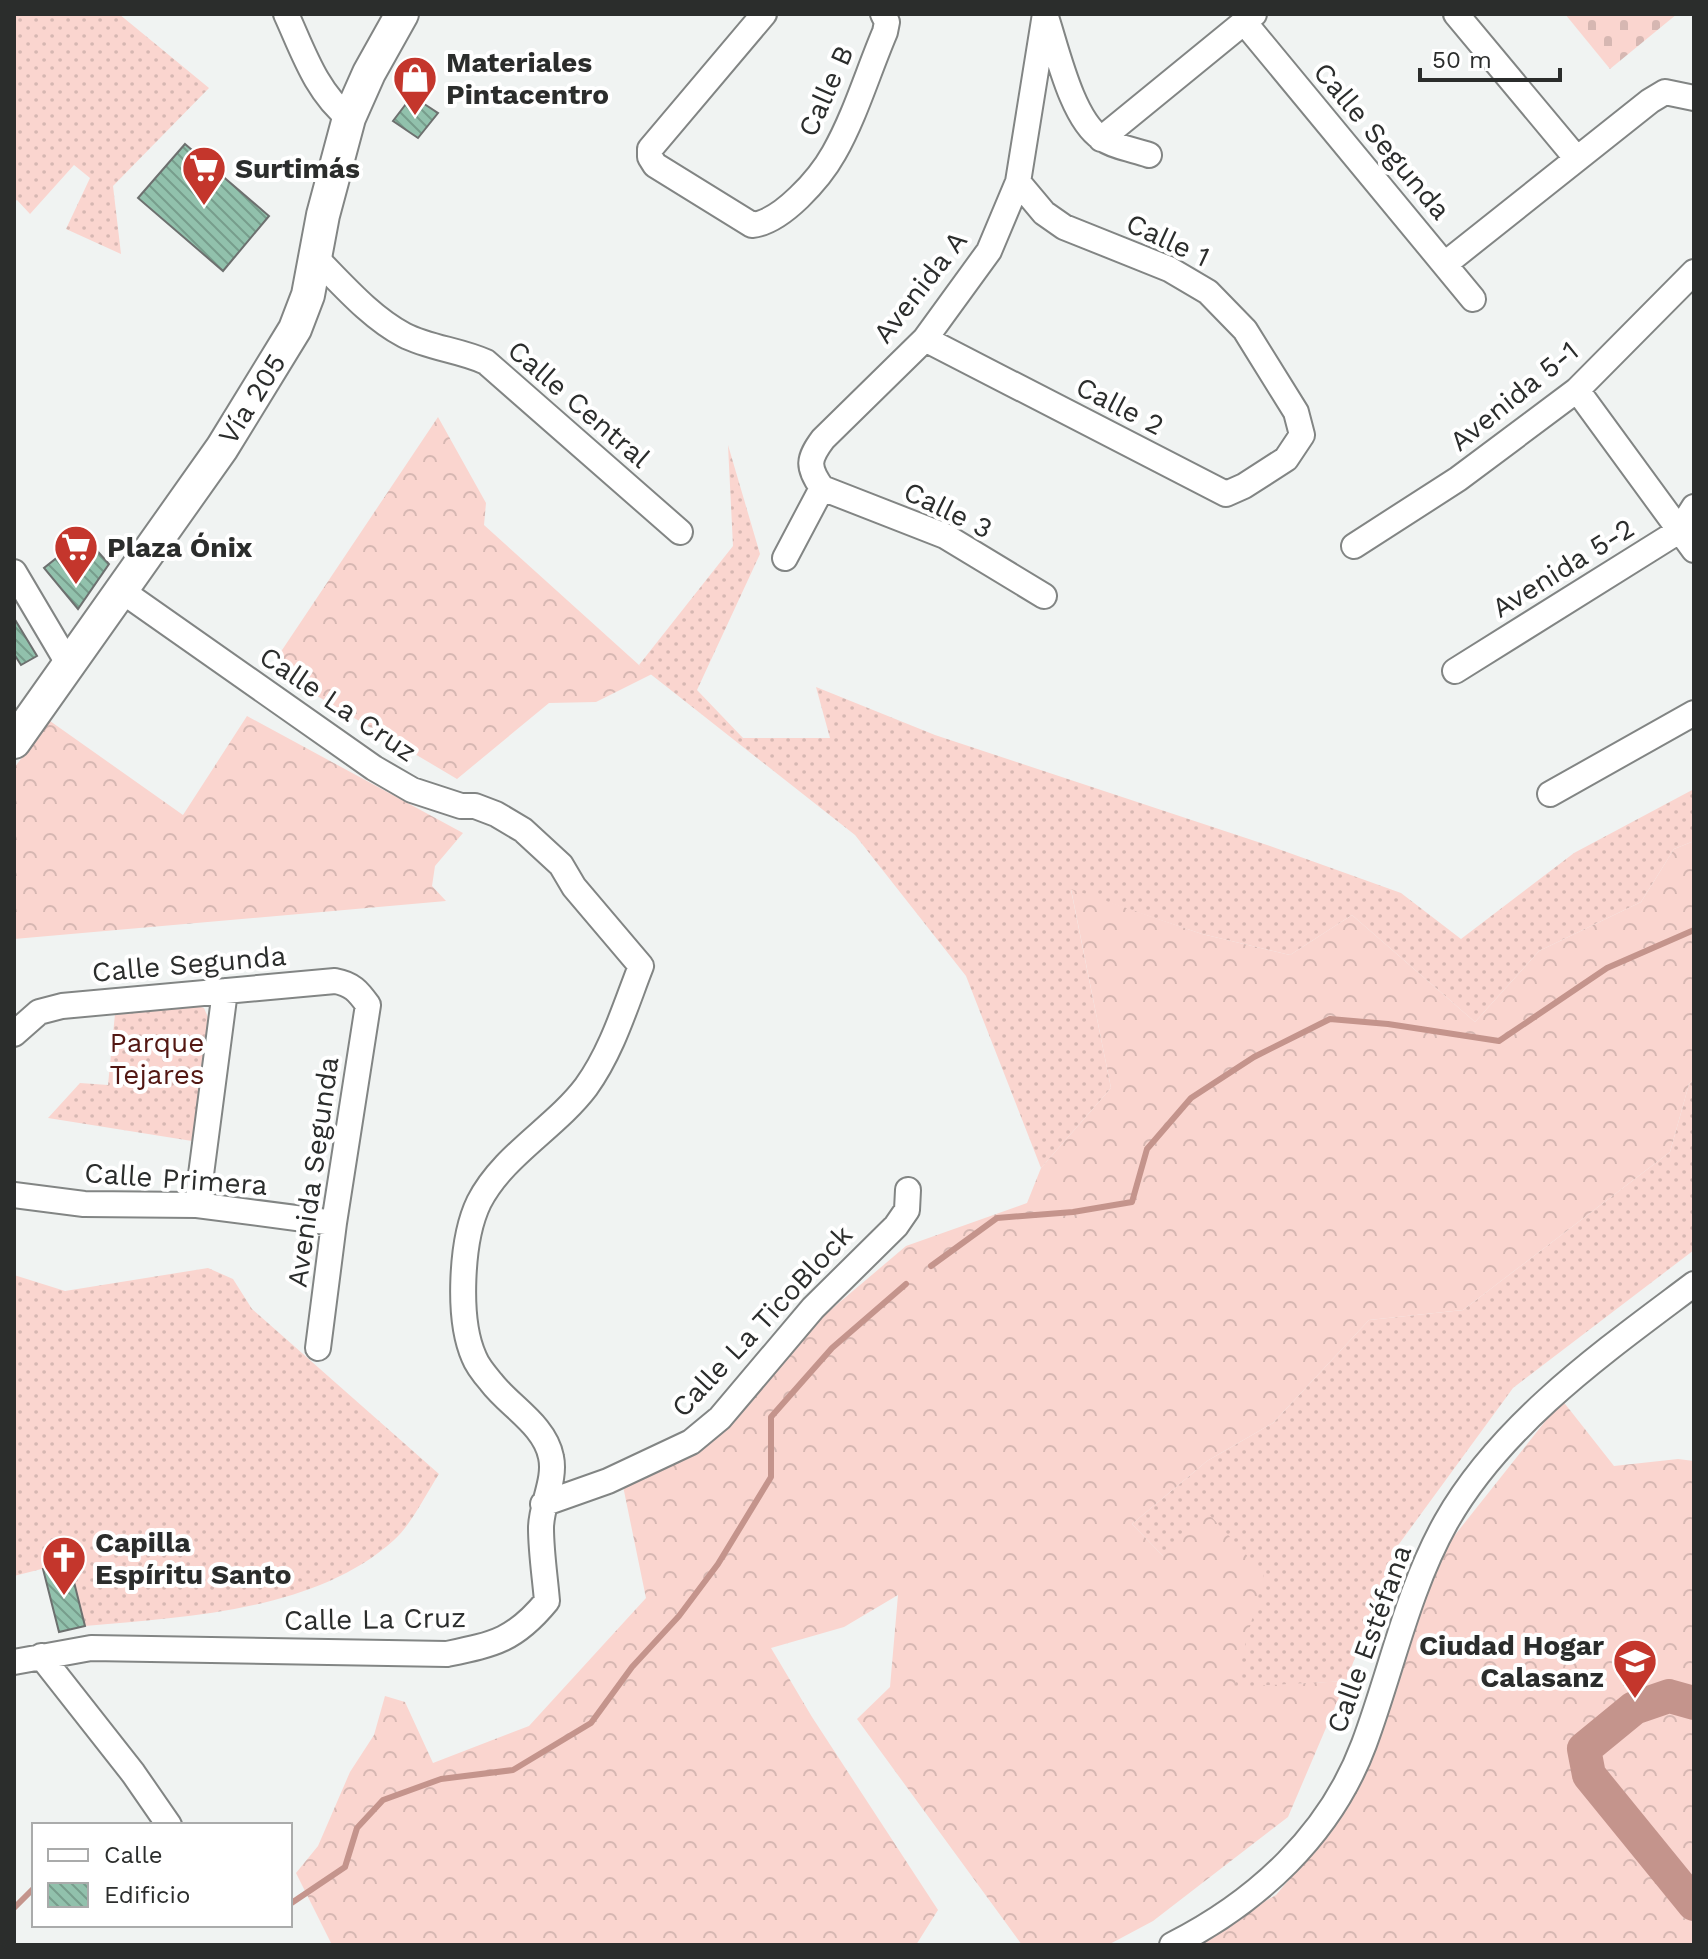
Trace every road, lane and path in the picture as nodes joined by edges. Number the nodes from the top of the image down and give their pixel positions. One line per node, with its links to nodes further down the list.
1 (286, 14): 9 (street)
2 (402, 14): 9 (main road, Vía 205)
3 (764, 14): 4 (street, Calle B)
4 (883, 14)
5 (1045, 14): 10 (street); 13 (street, Avenida A)
6 (1456, 14): 12 (street)
7 (1249, 18): 10 (street); 15 (street, Calle Segunda)
8 (1694, 98): 12 (street)
9 (349, 118): 14 (main road, Vía 205)
10 (1101, 139): 11 (street)
11 (1149, 155)
12 (1577, 159): 15 (street)
13 (1018, 182): 18 (street, Avenida A); 20 (street, Calle 1)
14 (315, 257): 23 (street, Calle Central); 28 (main road, Vía 205)
15 (1445, 264): 17 (street, Calle Segunda)
16 (1694, 272): 19 (street, Avenida 5-1)
17 (1473, 299)
18 (925, 339): 20 (street, Calle 2); 21 (street, Avenida A)
19 (1577, 390): 24 (street); 25 (street, Avenida 5-1)
20 (1286, 459)
21 (822, 488): 26 (street); 29 (street, Calle 3)
22 (1694, 507): 24 (street, Avenida 5-2)
23 (680, 532)
24 (1686, 540): 31 (street, Avenida 5-2)
25 (1354, 546)
26 (785, 558)
27 (14, 572): 30 (street)
28 (122, 591): 30 (main road, Vía 205); 44 (street, Calle La Cruz)
29 (1044, 596)
30 (69, 665): 33 (main road, Vía 205)
31 (1455, 671)
32 (1694, 713): 34 (street)
33 (14, 742)
34 (1550, 794)
35 (225, 991): 36 (street, Calle Segunda); 37 (street, Calle Segunda); 40 (street)
36 (368, 1005): 41 (street, Avenida Segunda)
37 (14, 1034)
38 (908, 1190): 44 (street, Calle La TicoBlock)
39 (14, 1195): 40 (street, Calle Primera)
40 (197, 1205): 41 (street, Calle Primera)
41 (334, 1223): 43 (street, Avenida Segunda)
42 (1694, 1284): 48 (street, Calle Estéfana)
43 (318, 1348)
44 (543, 1504): 45 (street, Calle La Cruz)
45 (41, 1656): 46 (street, Calle La Cruz); 47 (street)
46 (14, 1662)
47 (168, 1823)
48 (1172, 1945)

